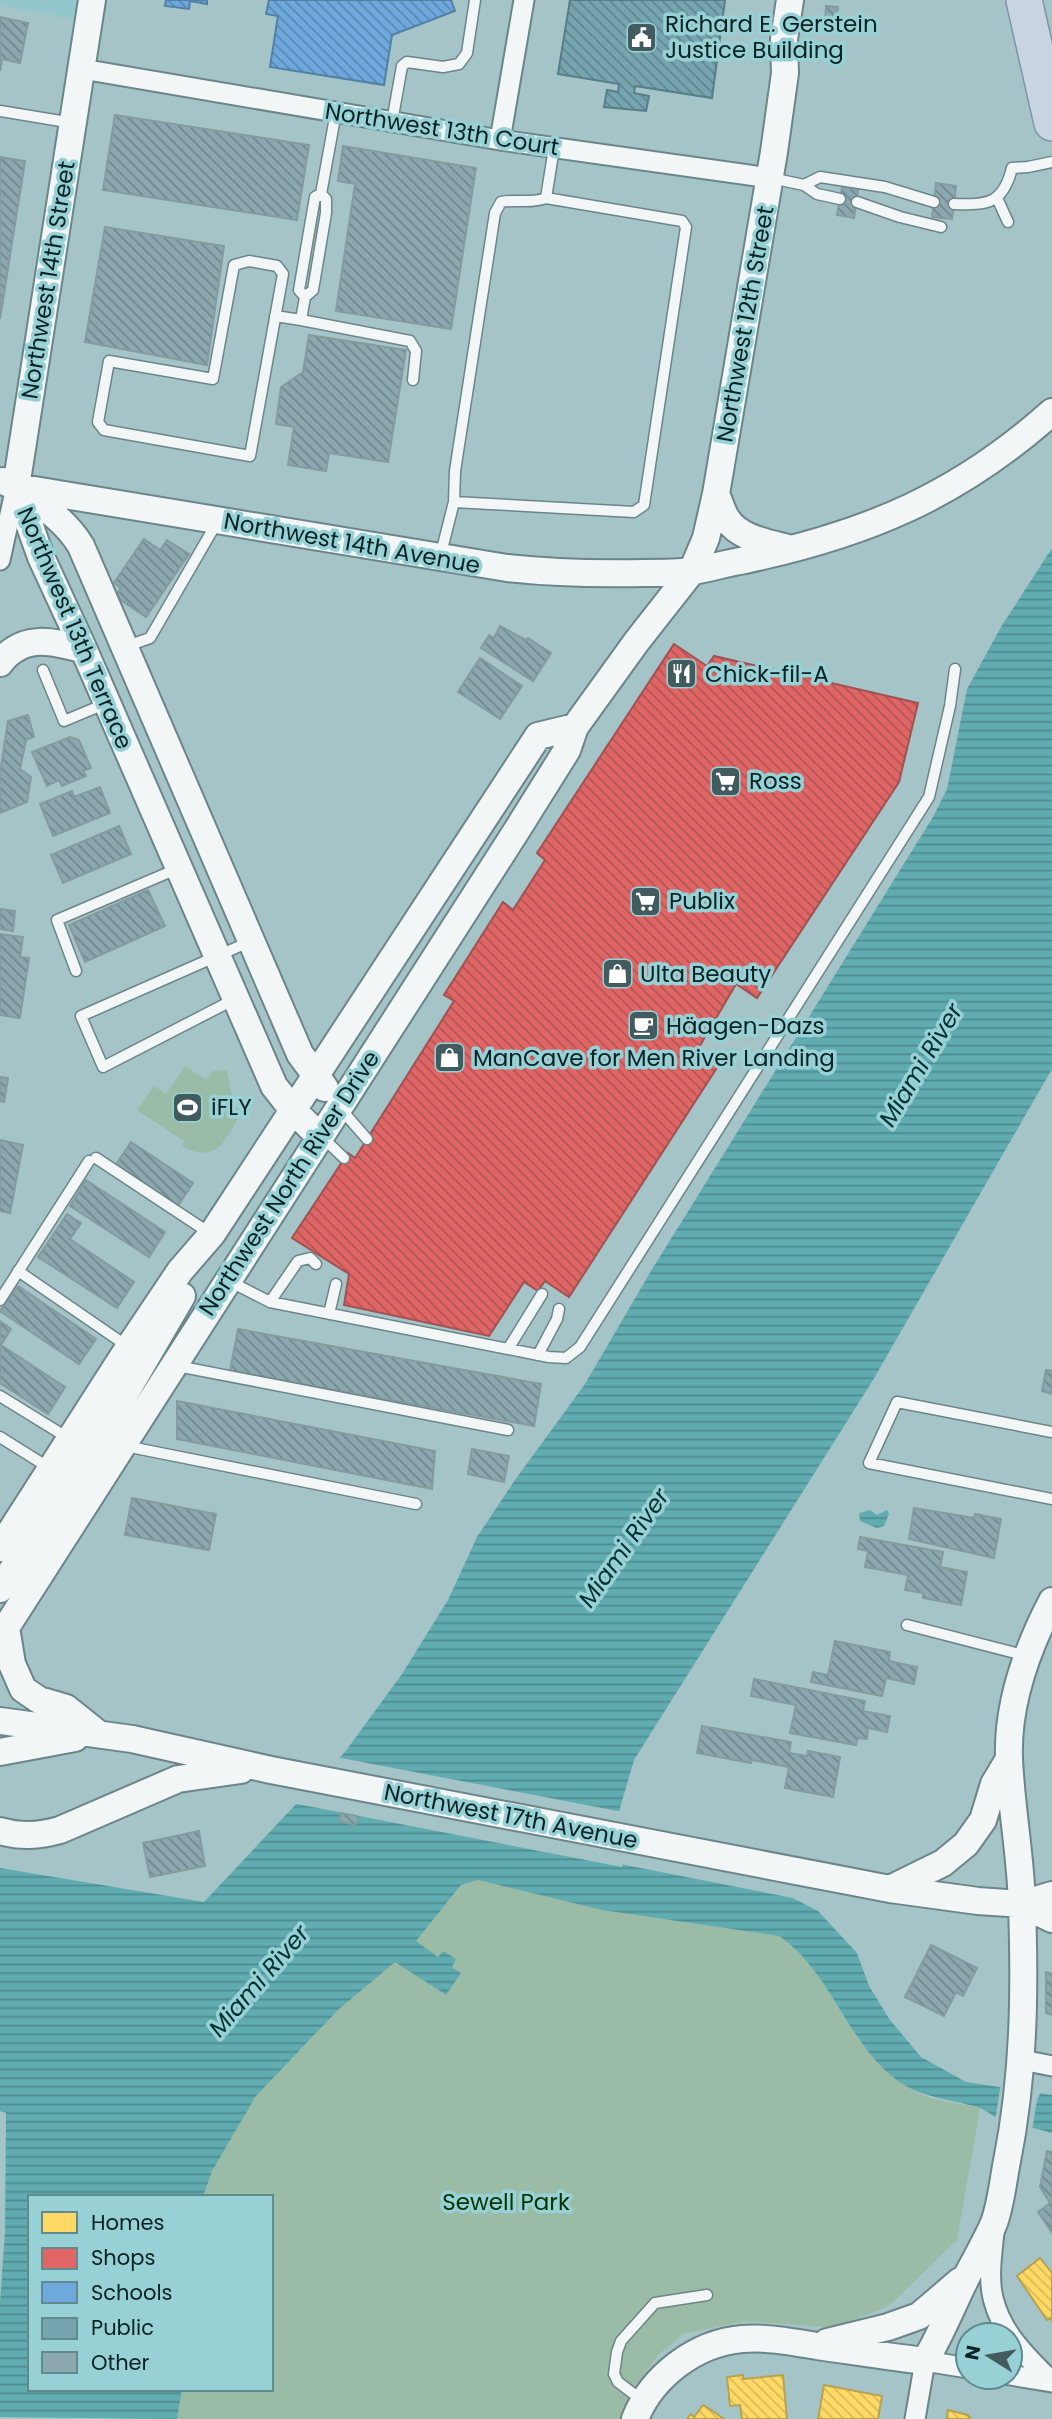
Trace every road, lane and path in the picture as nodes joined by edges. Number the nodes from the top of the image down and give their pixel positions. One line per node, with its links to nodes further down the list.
1 (92, 0): 7 (main road, Northwest 14th Street)
2 (475, 0): 11 (lane)
3 (524, 0): 14 (street)
4 (790, 0): 8 (main road, Northwest 12th Street)
5 (807, 0): 8 (main road, Northwest 12th Street)
6 (1024, 0): 13 (highway)
7 (82, 69): 10 (street, Northwest 13th Court); 12 (main road, Northwest 14th Street)
8 (785, 74): 17 (main road, Northwest 12th Street)
9 (0, 111): 12 (lane)
10 (336, 113): 11 (street, Northwest 13th Court); 28 (lane)
11 (392, 122): 14 (street, Northwest 13th Court)
12 (73, 123): 31 (main road, Northwest 14th Street)
13 (1052, 123)
14 (500, 140): 15 (street, Northwest 13th Court)
15 (554, 148): 17 (street, Northwest 13th Court); 19 (lane)
16 (1052, 162): 20 (lane)
17 (769, 178): 18 (lane, Northwest 13th Court); 32 (main road, Northwest 12th Street)
18 (804, 185): 21 (lane, Northwest 13th Court); 23 (lane, Northwest 13th Court)
19 (546, 198): 33 (lane); 33 (lane)
20 (998, 198): 24 (lane); 25 (lane)
21 (840, 199)
22 (856, 202): 26 (lane)
23 (934, 202)
24 (954, 204)
25 (1008, 222)
26 (941, 227)
27 (275, 316): 27 (lane); 28 (lane)
28 (301, 320): 29 (lane)
29 (413, 380)
30 (1052, 412): 35 (main road)
31 (5, 485): 34 (main road, Northwest 14th Avenue); 37 (street, Northwest 14th Street); 39 (main road, Northwest 13th Terrace); 40 (main road, Northwest 13th Terrace)
32 (716, 494): 35 (main road); 38 (main road, Northwest 12th Street)
33 (454, 502): 36 (lane)
34 (218, 520): 36 (main road, Northwest 14th Avenue); 39 (lane)
35 (793, 550): 38 (main road)
36 (440, 558): 38 (main road, Northwest 14th Avenue)
37 (0, 560)
38 (692, 571): 45 (main road, Northwest North River Drive)
39 (125, 646): 47 (main road, Northwest 13th Terrace)
40 (84, 650): 41 (main road); 44 (main road, Northwest 13th Terrace)
41 (0, 663)
42 (955, 669): 69 (lane)
43 (43, 670): 44 (lane)
44 (107, 703): 46 (main road, Northwest 13th Terrace)
45 (575, 727): 51 (main road, Northwest North River Drive); 52 (main road, Northwest North River Drive)
46 (179, 868): 48 (main road, Northwest 13th Terrace); 49 (lane)
47 (251, 941): 48 (lane); 51 (main road, Northwest 13th Terrace)
48 (218, 957): 50 (main road, Northwest 13th Terrace); 50 (lane)
49 (76, 971)
50 (236, 999): 53 (main road, Northwest 13th Terrace)
51 (317, 1076): 52 (main road, Northwest 13th Terrace); 53 (main road, Northwest North River Drive)
52 (338, 1106): 54 (main road, Northwest North River Drive); 55 (lane)
53 (292, 1109): 54 (main road, Northwest 13th Terrace); 57 (main road, Northwest North River Drive)
54 (320, 1136): 56 (lane); 60 (main road, Northwest North River Drive)
55 (367, 1139)
56 (344, 1158)
57 (212, 1234): 59 (lane); 67 (main road, Northwest North River Drive); 80 (main road)
58 (316, 1264): 64 (lane)
59 (18, 1271): 63 (lane); 67 (lane)
60 (227, 1280): 64 (lane); 70 (main road, Northwest North River Drive)
61 (336, 1284): 66 (lane)
62 (542, 1294): 68 (lane)
63 (0, 1300)
64 (270, 1302): 66 (lane)
65 (559, 1309): 69 (lane)
66 (329, 1314): 68 (lane)
67 (129, 1347): 75 (main road, Northwest North River Drive)
68 (508, 1349): 69 (lane)
69 (538, 1355)
70 (173, 1366): 72 (lane); 76 (main road, Northwest North River Drive)
71 (0, 1395): 75 (lane)
72 (508, 1430)
73 (1052, 1432): 78 (lane)
74 (0, 1437): 77 (lane)
75 (71, 1439): 77 (main road, Northwest North River Drive)
76 (122, 1445): 79 (lane); 83 (main road, Northwest North River Drive)
77 (51, 1469): 80 (main road, Northwest North River Drive)
78 (1052, 1499)
79 (416, 1504)
80 (4, 1569)
81 (1052, 1601): 84 (main road)
82 (908, 1625): 84 (lane)
83 (3, 1632): 86 (main road)
84 (1027, 1656): 88 (main road)
85 (0, 1721): 86 (main road, Northwest 17th Avenue)
86 (97, 1733): 87 (main road); 89 (main road, Northwest 17th Avenue)
87 (0, 1752)
88 (1009, 1759): 91 (main road); 93 (main road)
89 (271, 1770): 90 (main road); 91 (main road, Northwest 17th Avenue)
90 (0, 1831)
91 (890, 1889): 93 (main road, Northwest 17th Avenue)
92 (1052, 1895): 93 (main road, Northwest 17th Avenue)
93 (1022, 1904): 94 (main road, Northwest 17th Avenue); 96 (main road)
94 (1052, 1919)
95 (1052, 2066): 96 (street)
96 (1021, 2073): 97 (main road)
97 (994, 2221): 98 (main road); 105 (street)
98 (969, 2272): 100 (main road); 102 (main road)
99 (707, 2295): 106 (lane)
100 (909, 2320): 101 (main road); 102 (main road)
101 (812, 2345): 102 (main road); 106 (main road)
102 (925, 2361): 103 (street); 107 (street)
103 (954, 2366)
104 (1024, 2377): 105 (street)
105 (1052, 2382)
106 (639, 2410)
107 (915, 2419)

